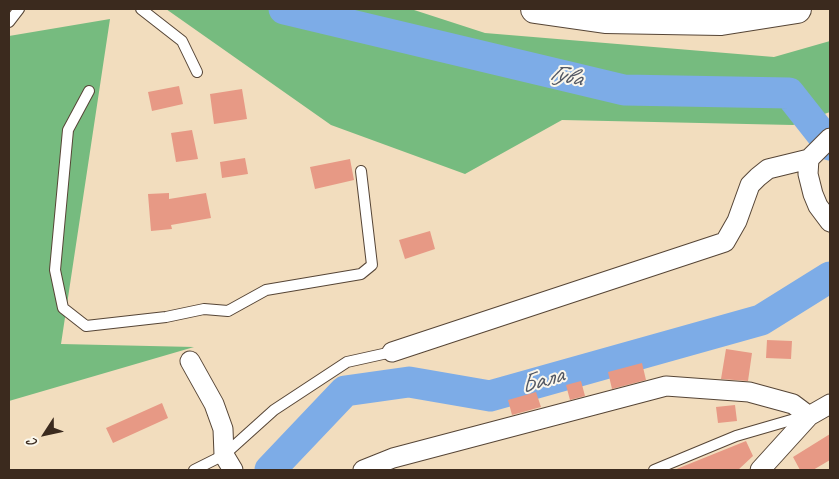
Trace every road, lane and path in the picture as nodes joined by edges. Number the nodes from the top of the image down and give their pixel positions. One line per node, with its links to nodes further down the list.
1 (18, 9): 5 (lane)
2 (141, 9): 6 (lane)
3 (535, 9): 4 (highway)
4 (797, 9)
5 (9, 22)
6 (196, 72)
7 (89, 91): 10 (lane)
8 (830, 138): 9 (street)
9 (812, 156): 11 (street); 12 (street)
10 (361, 171)
11 (830, 222)
12 (392, 352): 16 (lane)
13 (190, 361): 16 (street)
14 (830, 404): 15 (street)
15 (809, 416): 18 (street); 19 (lane); 20 (street)
16 (229, 463): 17 (lane)
17 (194, 470)
18 (363, 470)
19 (654, 470)
20 (760, 470)

